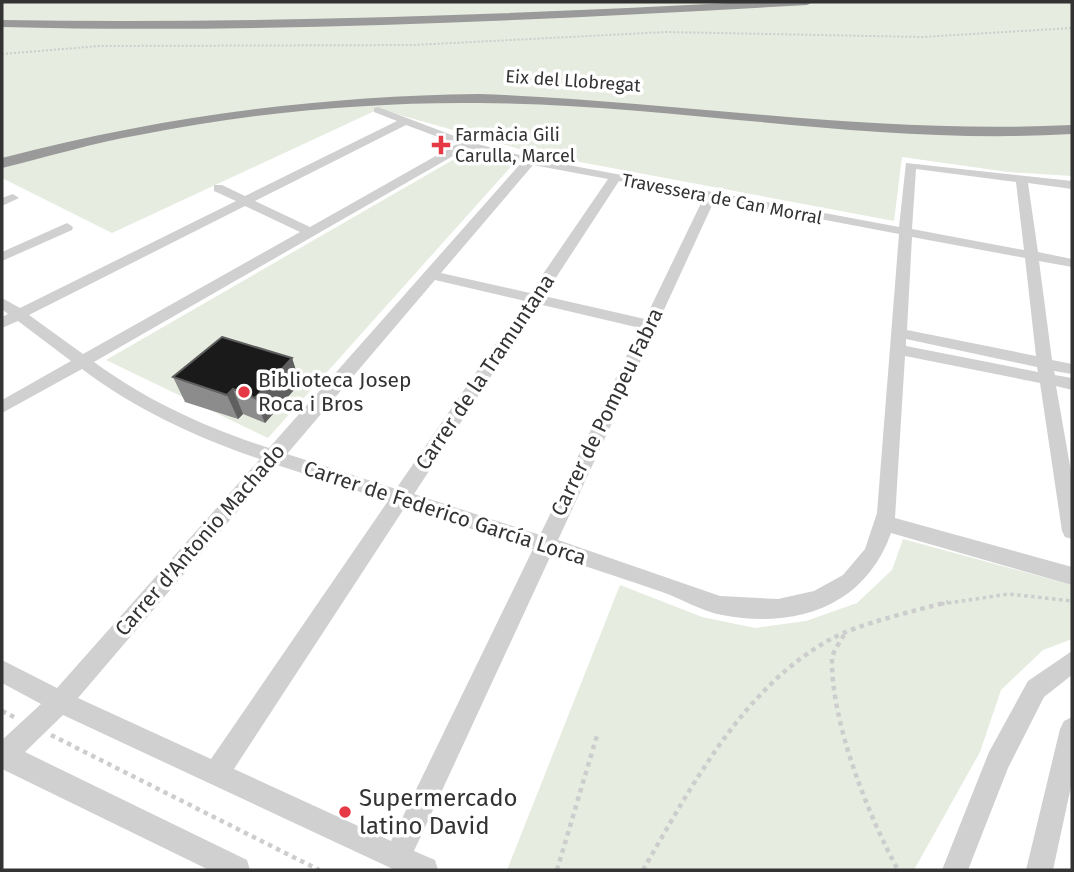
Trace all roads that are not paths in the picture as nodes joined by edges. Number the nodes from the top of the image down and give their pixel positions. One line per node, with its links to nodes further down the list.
1 (697, 2): 3 (highway)
2 (807, 2): 4 (highway)
3 (2, 12)
4 (2, 24)
5 (378, 110): 6 (street, Travessera de Can Morral)
6 (405, 121): 8 (street, Travessera de Can Morral); 16 (street)
7 (1072, 127): 10 (highway, Eix del Llobregat)
8 (466, 144): 9 (street, Travessera de Can Morral); 18 (street)
9 (530, 161): 11 (street, Travessera de Can Morral); 23 (street, Carrer d'Antonio Machado)
10 (2, 163)
11 (615, 178): 15 (street, Travessera de Can Morral); 24 (street, Carrer de la Tramuntana)
12 (1022, 181): 13 (street); 19 (street, Carrer de Federico García Lorca); 20 (street)
13 (1072, 185)
14 (218, 188): 16 (street)
15 (710, 197): 19 (street, Travessera de Can Morral); 27 (street, Carrer de Pompeu Fabra)
16 (245, 200): 18 (street); 26 (street)
17 (68, 227): 21 (street)
18 (310, 232): 30 (street)
19 (906, 233): 20 (street, Travessera de Can Morral); 28 (street, Carrer de Federico García Lorca)
20 (1031, 256): 22 (street, Travessera de Can Morral); 32 (street)
21 (2, 257)
22 (1072, 263)
23 (429, 274): 24 (street); 35 (street, Carrer d'Antonio Machado)
24 (534, 299): 27 (street); 36 (street, Carrer de la Tramuntana)
25 (2, 302): 26 (street, Carrer de Federico García Lorca)
26 (10, 319): 30 (street, Carrer de Federico García Lorca)
27 (649, 325): 39 (street, Carrer de Pompeu Fabra)
28 (900, 333): 29 (street, Carrer de Federico García Lorca); 32 (street)
29 (899, 350): 32 (street); 37 (street, Carrer de Federico García Lorca)
30 (83, 362): 34 (street); 35 (street, Carrer de Federico García Lorca)
31 (1072, 369): 32 (street)
32 (1047, 371): 33 (street); 38 (street)
33 (1072, 384)
34 (2, 407)
35 (272, 456): 36 (street, Carrer de Federico García Lorca); 43 (street, Carrer d'Antonio Machado)
36 (401, 498): 39 (street, Carrer de Federico García Lorca); 46 (street, Carrer de la Tramuntana)
37 (884, 523): 39 (street, Carrer de Federico García Lorca); 40 (street)
38 (1072, 531)
39 (544, 544): 47 (street, Carrer de Pompeu Fabra)
40 (1072, 576)
41 (1072, 661): 50 (street)
42 (2, 671): 43 (street)
43 (60, 702): 45 (street, Carrer d'Antonio Machado); 46 (street)
44 (1072, 729): 51 (street)
45 (2, 755): 48 (street)
46 (215, 775): 47 (street)
47 (398, 856): 49 (street)
48 (237, 870)
49 (425, 870)
50 (955, 870)
51 (1040, 870)

